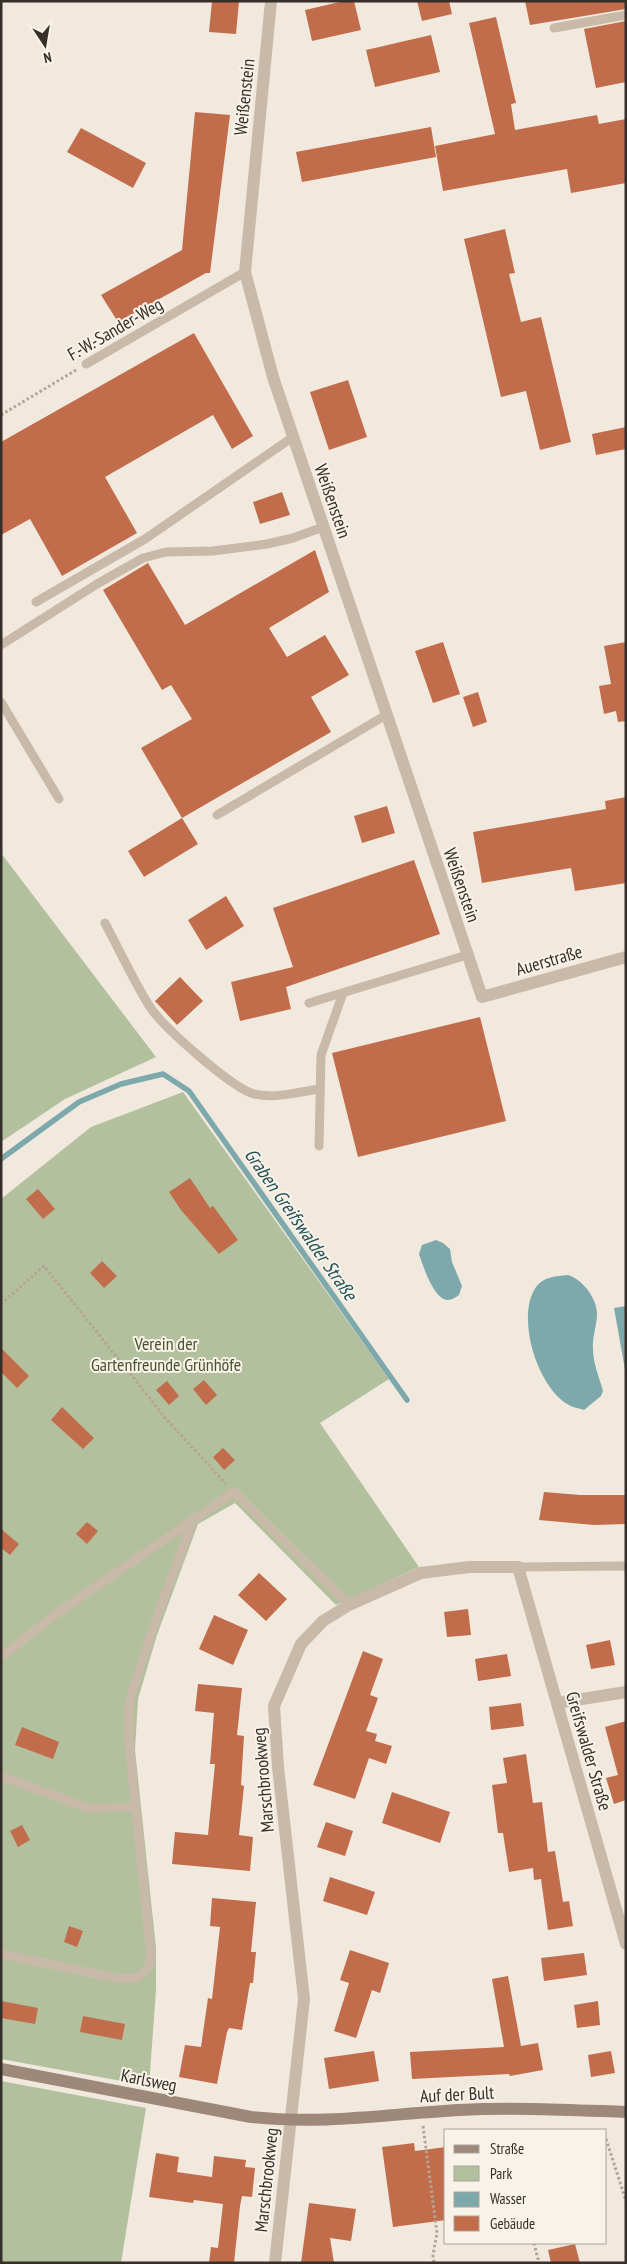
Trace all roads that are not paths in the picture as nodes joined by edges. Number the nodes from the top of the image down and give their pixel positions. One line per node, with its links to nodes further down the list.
1 (271, 1): 4 (street, Weißenstein)
2 (626, 15): 3 (lane)
3 (554, 28)
4 (245, 272): 5 (lane, F.-W.-Sander-Weg); 6 (street, Weißenstein)
5 (86, 364)
6 (293, 437): 7 (street, Weißenstein); 8 (lane)
7 (323, 527): 9 (lane); 11 (street, Weißenstein)
8 (36, 602)
9 (1, 645)
10 (1, 702): 12 (lane)
11 (386, 715): 13 (lane); 15 (street, Weißenstein)
12 (59, 799)
13 (217, 815)
14 (105, 923): 20 (lane)
15 (467, 955): 17 (lane); 18 (street, Weißenstein)
16 (626, 957): 18 (street, Auerstraße)
17 (343, 993): 19 (lane); 20 (lane)
18 (482, 998)
19 (309, 1003)
20 (319, 1089): 21 (lane)
21 (319, 1146)
22 (194, 1518): 25 (lane); 26 (lane); 30 (lane)
23 (626, 1566): 24 (lane, Marschbrookweg)
24 (518, 1567): 25 (street, Marschbrookweg); 28 (street, Greifswalder Straße)
25 (348, 1604): 35 (street, Marschbrookweg)
26 (1, 1657)
27 (626, 1692): 28 (street)
28 (557, 1703): 31 (street, Greifswalder Straße)
29 (1, 1776): 30 (lane)
30 (135, 1807): 32 (lane)
31 (626, 1944)
32 (1, 1954)
33 (1, 2069): 35 (street, Karlsweg)
34 (626, 2112): 35 (street, Auf der Bult)
35 (290, 2122): 36 (street, Marschbrookweg)
36 (275, 2263)

